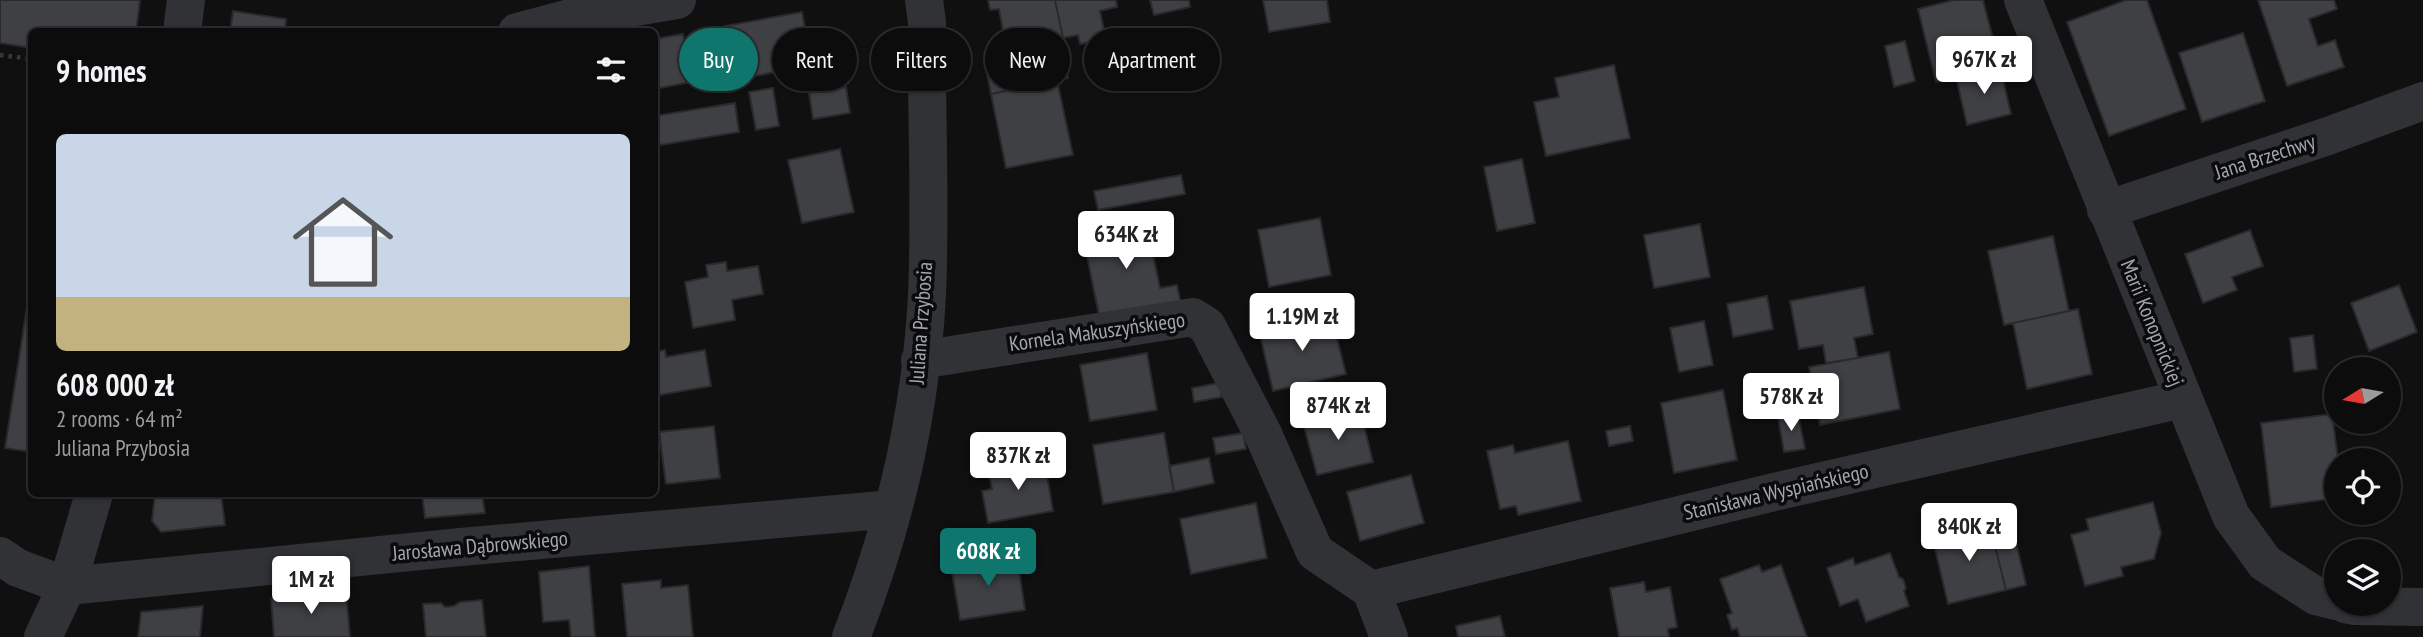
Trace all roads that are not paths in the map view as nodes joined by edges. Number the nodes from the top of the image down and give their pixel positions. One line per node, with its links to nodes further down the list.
1 (187, 0): 6 (street)
2 (677, 0): 5 (street)
3 (924, 0): 10 (street, Juliana Przybosia)
4 (2023, 0): 9 (street, Marii Konopnickiej)
5 (555, 9): 7 (street)
6 (183, 28)
7 (524, 28)
8 (2423, 101): 9 (street, Jana Brzechwy)
9 (2106, 209): 11 (street, Marii Konopnickiej)
10 (920, 360): 13 (street, Juliana Przybosia); 16 (street, Kornela Makuszyńskiego)
11 (2183, 399): 16 (street, Stanisława Wyspiańskiego); 17 (street, Marii Konopnickiej)
12 (93, 497): 15 (street)
13 (892, 509): 15 (street, Jarosława Dąbrowskiego); 21 (street, Juliana Przybosia)
14 (0, 556): 15 (street)
15 (67, 586): 20 (street)
16 (1371, 590): 22 (street)
17 (2324, 598)
18 (2401, 607): 19 (street)
19 (2423, 607)
20 (43, 637)
21 (850, 637)
22 (1389, 637)

